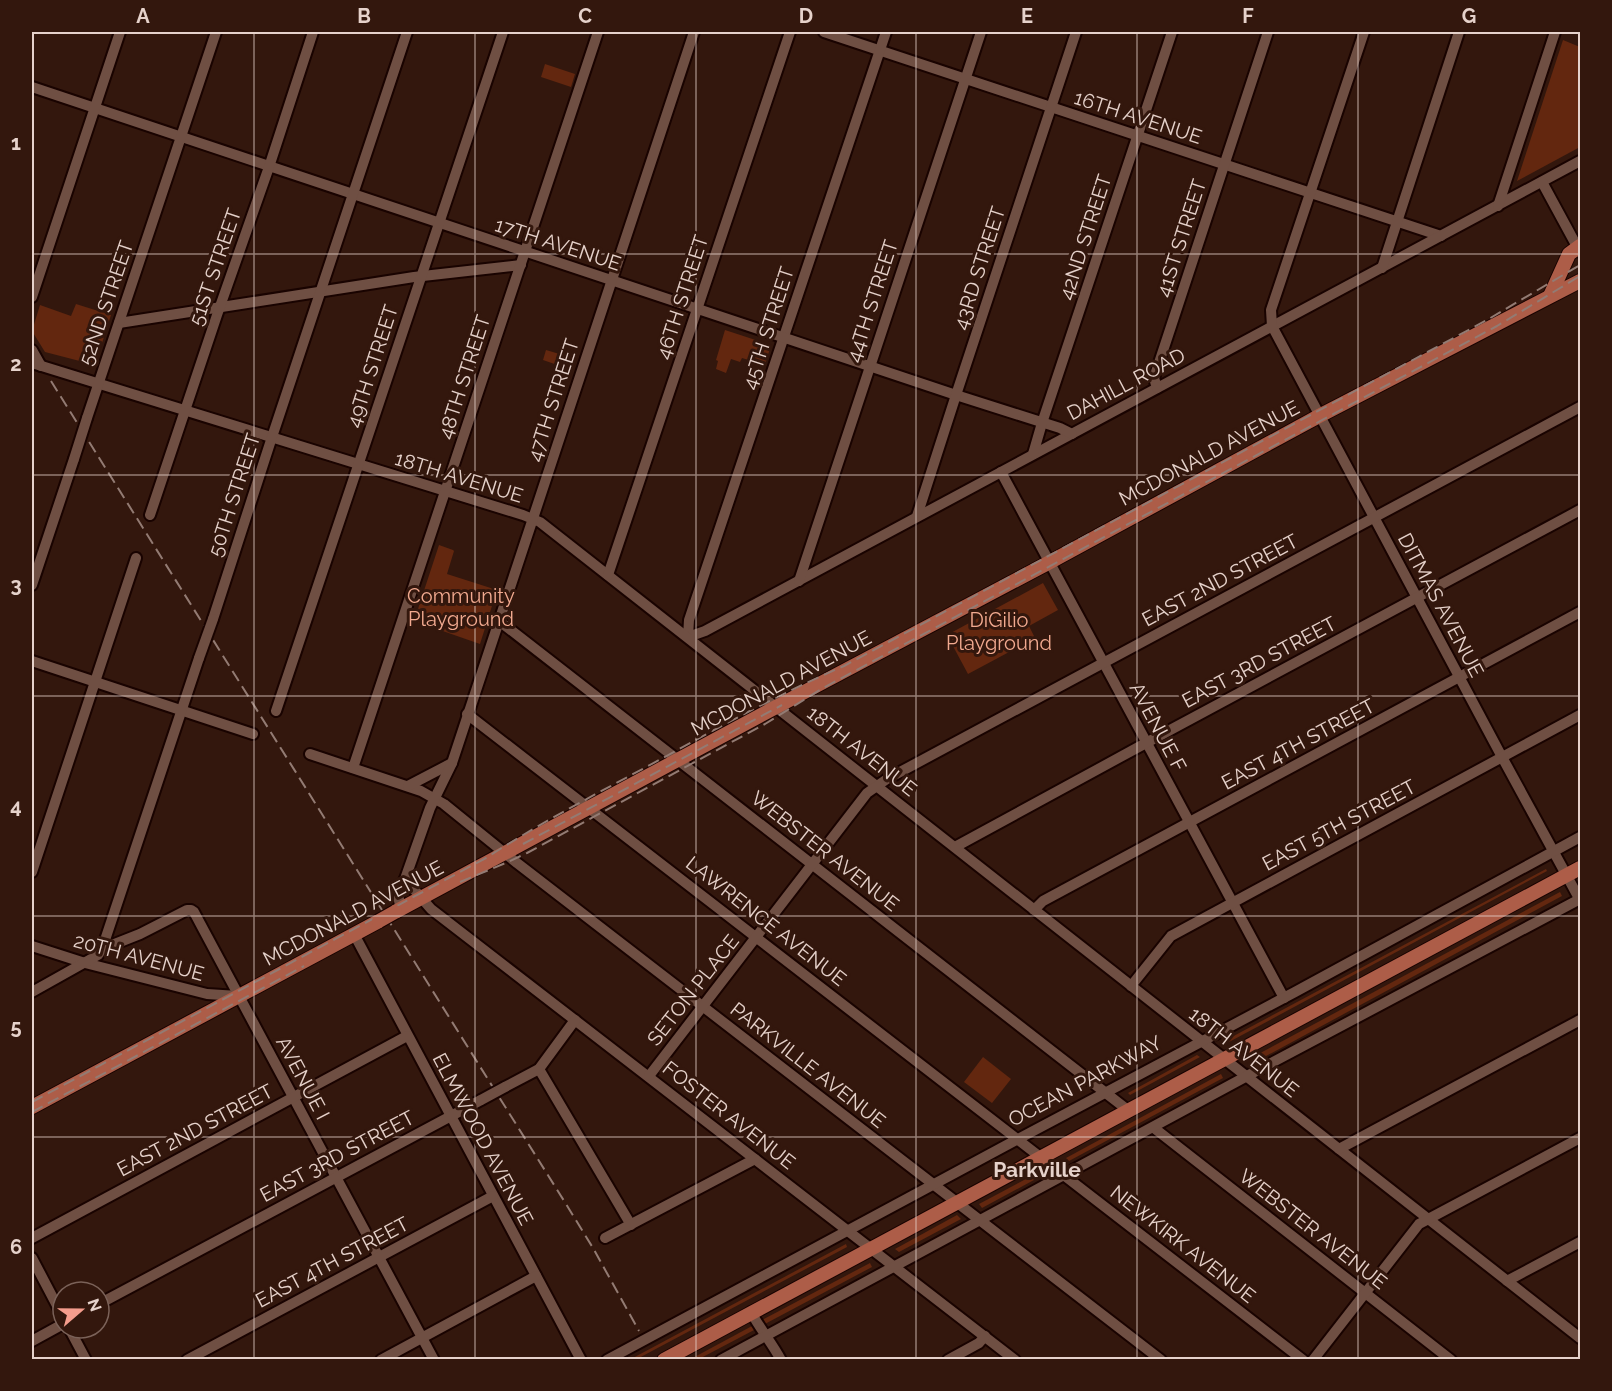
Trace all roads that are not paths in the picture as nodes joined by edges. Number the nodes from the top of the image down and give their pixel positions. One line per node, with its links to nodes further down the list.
1 (120, 32): 22 (street)
2 (216, 32): 24 (street, 52ND STREET)
3 (313, 32): 27 (street, 51ST STREET)
4 (407, 32): 30 (street, 50TH STREET)
5 (503, 32): 33 (street, 49TH STREET)
6 (598, 32): 36 (street, 48TH STREET)
7 (694, 32): 40 (street, 47TH STREET)
8 (790, 32): 46 (street, 46TH STREET)
9 (824, 32): 18 (street, 16TH AVENUE)
10 (886, 32): 18 (street, 45TH STREET)
11 (981, 32): 19 (street, 44TH STREET)
12 (1076, 32): 21 (street, 43RD STREET)
13 (1172, 32): 23 (street, 42ND STREET)
14 (1268, 32): 26 (street, 41ST STREET)
15 (1364, 32): 29 (street)
16 (1459, 32): 32 (street)
17 (1555, 32): 31 (street)
18 (879, 50): 19 (street, 16TH AVENUE); 49 (street, 45TH STREET)
19 (965, 78): 21 (street, 16TH AVENUE); 52 (street, 44TH STREET)
20 (32, 87): 22 (street, 17TH AVENUE)
21 (1051, 107): 23 (street, 16TH AVENUE); 55 (street, 43RD STREET)
22 (94, 109): 24 (street, 17TH AVENUE); 44 (street)
23 (1137, 136): 26 (street, 16TH AVENUE); 59 (street, 42ND STREET)
24 (180, 137): 27 (street, 17TH AVENUE); 47 (street, 52ND STREET)
25 (1581, 161): 28 (street, DAHILL ROAD)
26 (1224, 164): 29 (street, 16TH AVENUE); 54 (street, 41ST STREET)
27 (269, 166): 30 (street, 17TH AVENUE); 45 (street, 51ST STREET)
28 (1542, 182): 31 (street, DAHILL ROAD); 35 (street)
29 (1310, 193): 32 (street, 16TH AVENUE); 48 (street)
30 (353, 194): 33 (street, 17TH AVENUE); 42 (street, 50TH STREET)
31 (1498, 206): 34 (street, DAHILL ROAD)
32 (1396, 222): 34 (street, 16TH AVENUE); 38 (street)
33 (439, 223): 36 (street, 17TH AVENUE); 39 (street, 49TH STREET)
34 (1441, 236): 38 (street, DAHILL ROAD)
35 (1580, 249): 43 (main road)
36 (525, 252): 37 (street, 48TH STREET); 40 (street, 17TH AVENUE)
37 (521, 266): 39 (street); 65 (street, 48TH STREET)
38 (1382, 268): 48 (street, DAHILL ROAD)
39 (421, 276): 42 (street); 63 (street, 49TH STREET)
40 (611, 280): 46 (street, 17TH AVENUE); 70 (street, 47TH STREET)
41 (1581, 281): 43 (main road, MCDONALD AVENUE)
42 (321, 291): 45 (street); 61 (street, 50TH STREET)
43 (1550, 296): 58 (main road, MCDONALD AVENUE)
44 (32, 297)
45 (220, 307): 47 (street); 57 (street, 51ST STREET)
46 (697, 309): 49 (street, 17TH AVENUE); 73 (street, 46TH STREET)
47 (119, 323): 53 (street, 52ND STREET)
48 (1272, 326): 54 (street, DAHILL ROAD); 58 (street, DITMAS AVENUE)
49 (783, 338): 52 (street, 17TH AVENUE); 79 (street, 45TH STREET)
50 (32, 350): 51 (street)
51 (36, 364): 53 (street, 18TH AVENUE)
52 (870, 366): 55 (street, 17TH AVENUE); 74 (street, 44TH STREET)
53 (98, 384): 57 (street, 18TH AVENUE); 75 (street, 52ND STREET, bridge)
54 (1157, 388): 60 (street, DAHILL ROAD)
55 (956, 395): 59 (street, 17TH AVENUE); 68 (street, 43RD STREET)
56 (1581, 407): 69 (street, EAST 2ND STREET)
57 (185, 410): 61 (street, 18TH AVENUE); 67 (street, 51ST STREET)
58 (1319, 416): 69 (street, DITMAS AVENUE); 72 (main road, MCDONALD AVENUE)
59 (1042, 423): 60 (street, 17TH AVENUE); 62 (street, 42ND STREET)
60 (1072, 434): 62 (street, DAHILL ROAD)
61 (272, 437): 63 (street, 18TH AVENUE); 85 (street, 50TH STREET, bridge)
62 (1033, 454): 64 (street, DAHILL ROAD)
63 (359, 464): 65 (street, 18TH AVENUE); 86 (street, 49TH STREET)
64 (1001, 472): 68 (street, DAHILL ROAD); 72 (street, AVENUE F)
65 (445, 491): 70 (street, 18TH AVENUE); 95 (street, 48TH STREET)
66 (1581, 510): 76 (street, EAST 3RD STREET)
67 (150, 515)
68 (917, 516): 74 (street, DAHILL ROAD)
69 (1374, 518): 76 (street, DITMAS AVENUE); 81 (street, EAST 2ND STREET)
70 (532, 519): 73 (street, 18TH AVENUE); 78 (street, 47TH STREET)
71 (136, 558): 83 (street)
72 (1050, 562): 81 (street, AVENUE F); 84 (main road, MCDONALD AVENUE)
73 (608, 574): 79 (street, 18TH AVENUE)
74 (799, 581): 79 (street, DAHILL ROAD)
75 (32, 585)
76 (1417, 597): 82 (street, DITMAS AVENUE); 90 (street, EAST 3RD STREET)
77 (1581, 612): 82 (street, EAST 4TH STREET)
78 (498, 620): 87 (street, 47TH STREET); 93 (street, WEBSTER AVENUE)
79 (688, 637): 84 (street, 18TH AVENUE)
80 (32, 661): 83 (street)
81 (1104, 663): 90 (street, AVENUE F); 97 (street, EAST 2ND STREET)
82 (1459, 678): 92 (street, DITMAS AVENUE); 100 (street, EAST 4TH STREET)
83 (95, 681): 85 (street); 107 (street)
84 (776, 707): 93 (main road, MCDONALD AVENUE); 97 (street, 18TH AVENUE)
85 (181, 710): 89 (street); 118 (street, 50TH STREET)
86 (276, 711)
87 (467, 714): 94 (street, 47TH STREET); 99 (street, LAWRENCE AVENUE)
88 (1581, 715): 92 (street, EAST 5TH STREET)
89 (253, 734)
90 (1146, 742): 100 (street, AVENUE F); 102 (street, EAST 3RD STREET)
91 (310, 754): 95 (street, PARKVILLE AVENUE)
92 (1502, 758): 103 (street, DITMAS AVENUE); 112 (street, EAST 5TH STREET)
93 (678, 759): 99 (main road, MCDONALD AVENUE); 105 (street, WEBSTER AVENUE)
94 (452, 763): 96 (street); 98 (street, 47TH STREET)
95 (353, 768): 96 (street, PARKVILLE AVENUE)
96 (408, 786): 98 (street, PARKVILLE AVENUE)
97 (877, 786): 102 (street, 18TH AVENUE); 105 (street, SETON PLACE)
98 (435, 799): 104 (street, PARKVILLE AVENUE); 109 (street, 47TH STREET)
99 (589, 807): 104 (main road, MCDONALD AVENUE); 116 (street, LAWRENCE AVENUE)
100 (1189, 822): 112 (street, AVENUE F); 114 (street, EAST 4TH STREET)
101 (1581, 837): 103 (street, OCEAN PARKWAY)
102 (955, 847): 114 (street, 18TH AVENUE)
103 (1553, 852): 108 (street, DITMAS AVENUE); 123 (street, OCEAN PARKWAY)
104 (506, 853): 110 (main road, MCDONALD AVENUE); 124 (street, PARKVILLE AVENUE)
105 (813, 864): 116 (street, SETON PLACE); 133 (street, WEBSTER AVENUE)
106 (1581, 868): 108 (main road)
107 (32, 872)
108 (1566, 876): 111 (street, DITMAS AVENUE); 129 (main road)
109 (405, 879): 110 (street); 113 (street, 47TH STREET)
110 (421, 898): 113 (main road, MCDONALD AVENUE); 125 (street, FOSTER AVENUE)
111 (1580, 900): 132 (street)
112 (1232, 902): 120 (street, EAST 5TH STREET); 123 (street, AVENUE F)
113 (399, 910): 115 (main road, MCDONALD AVENUE, bridge)
114 (1034, 910): 120 (street, 18TH AVENUE)
115 (354, 934): 122 (main road, MCDONALD AVENUE); 127 (street, ELMWOOD AVENUE)
116 (756, 937): 124 (street, SETON PLACE); 140 (street, LAWRENCE AVENUE)
117 (32, 946): 119 (street, 20TH AVENUE)
118 (102, 949): 119 (street); 122 (street, AVENUE I)
119 (86, 963): 121 (street); 122 (street, 20TH AVENUE)
120 (1131, 986): 128 (street, 18TH AVENUE)
121 (32, 992)
122 (238, 996): 134 (street, AVENUE I); 135 (main road, MCDONALD AVENUE)
123 (1284, 998): 128 (street, OCEAN PARKWAY)
124 (703, 1006): 131 (street, SETON PLACE); 146 (street, PARKVILLE AVENUE)
125 (575, 1020): 130 (street, EAST 3RD STREET); 131 (street, FOSTER AVENUE)
126 (1581, 1020): 141 (street)
127 (407, 1036): 134 (street, EAST 2ND STREET); 137 (street, ELMWOOD AVENUE)
128 (1201, 1041): 129 (street, 18TH AVENUE); 133 (street, OCEAN PARKWAY)
129 (1224, 1059): 132 (street, 18TH AVENUE); 136 (main road)
130 (539, 1068): 137 (street, EAST 3RD STREET, bridge); 151 (street)
131 (648, 1076): 143 (street, FOSTER AVENUE)
132 (1247, 1077): 138 (street); 141 (street, 18TH AVENUE)
133 (1106, 1092): 136 (street, WEBSTER AVENUE); 140 (street, OCEAN PARKWAY)
134 (293, 1097): 145 (street, AVENUE I); 153 (street, EAST 2ND STREET)
135 (32, 1107)
136 (1129, 1111): 142 (main road)
137 (450, 1116): 145 (street, EAST 3RD STREET); 147 (street, ELMWOOD AVENUE)
138 (1154, 1128): 144 (street); 162 (street, WEBSTER AVENUE)
139 (1581, 1138): 149 (street)
140 (1018, 1139): 142 (street, LAWRENCE AVENUE); 146 (street, OCEAN PARKWAY)
141 (1339, 1149): 149 (street, 18TH AVENUE)
142 (1042, 1157): 144 (street, NEWKIRK AVENUE); 148 (main road)
143 (755, 1159): 151 (street); 152 (street, FOSTER AVENUE)
144 (1066, 1175): 150 (street); 185 (street, NEWKIRK AVENUE)
145 (336, 1178): 157 (street, AVENUE I); 164 (street, EAST 3RD STREET)
146 (933, 1184): 148 (street, PARKVILLE AVENUE); 152 (street, OCEAN PARKWAY)
147 (493, 1196): 157 (street, EAST 4TH STREET); 160 (street, ELMWOOD AVENUE)
148 (957, 1203): 150 (street, PARKVILLE AVENUE); 156 (main road)
149 (1429, 1219): 161 (street, 18TH AVENUE); 162 (street)
150 (981, 1221): 159 (street); 184 (street, PARKVILLE AVENUE)
151 (631, 1225): 154 (street)
152 (848, 1230): 156 (street, FOSTER AVENUE); 178 (street, OCEAN PARKWAY)
153 (32, 1238)
154 (605, 1238)
155 (1581, 1242): 161 (street)
156 (871, 1248): 159 (street, FOSTER AVENUE); 165 (main road)
157 (379, 1257): 169 (street, AVENUE I); 174 (street, EAST 4TH STREET)
158 (32, 1258): 163 (street)
159 (895, 1266): 167 (street); 168 (street, FOSTER AVENUE)
160 (536, 1275): 169 (street); 177 (street, ELMWOOD AVENUE)
161 (1507, 1281): 170 (street, 18TH AVENUE)
162 (1365, 1293): 186 (street); 187 (street, WEBSTER AVENUE)
163 (51, 1294)
164 (111, 1298)
165 (751, 1312): 167 (street); 179 (main road)
166 (51, 1331): 172 (street)
167 (766, 1335): 180 (street); 181 (street)
168 (985, 1336): 182 (street); 183 (street, FOSTER AVENUE)
169 (422, 1337): 175 (street); 176 (street, AVENUE I)
170 (1581, 1338)
171 (76, 1340): 173 (street)
172 (32, 1341)
173 (86, 1359)
174 (187, 1359)
175 (381, 1359)
176 (434, 1359)
177 (581, 1359)
178 (607, 1359)
179 (664, 1359)
180 (721, 1359)
181 (781, 1359)
182 (948, 1359)
183 (1015, 1359)
184 (1161, 1359)
185 (1303, 1359)
186 (1313, 1359)
187 (1450, 1359)

